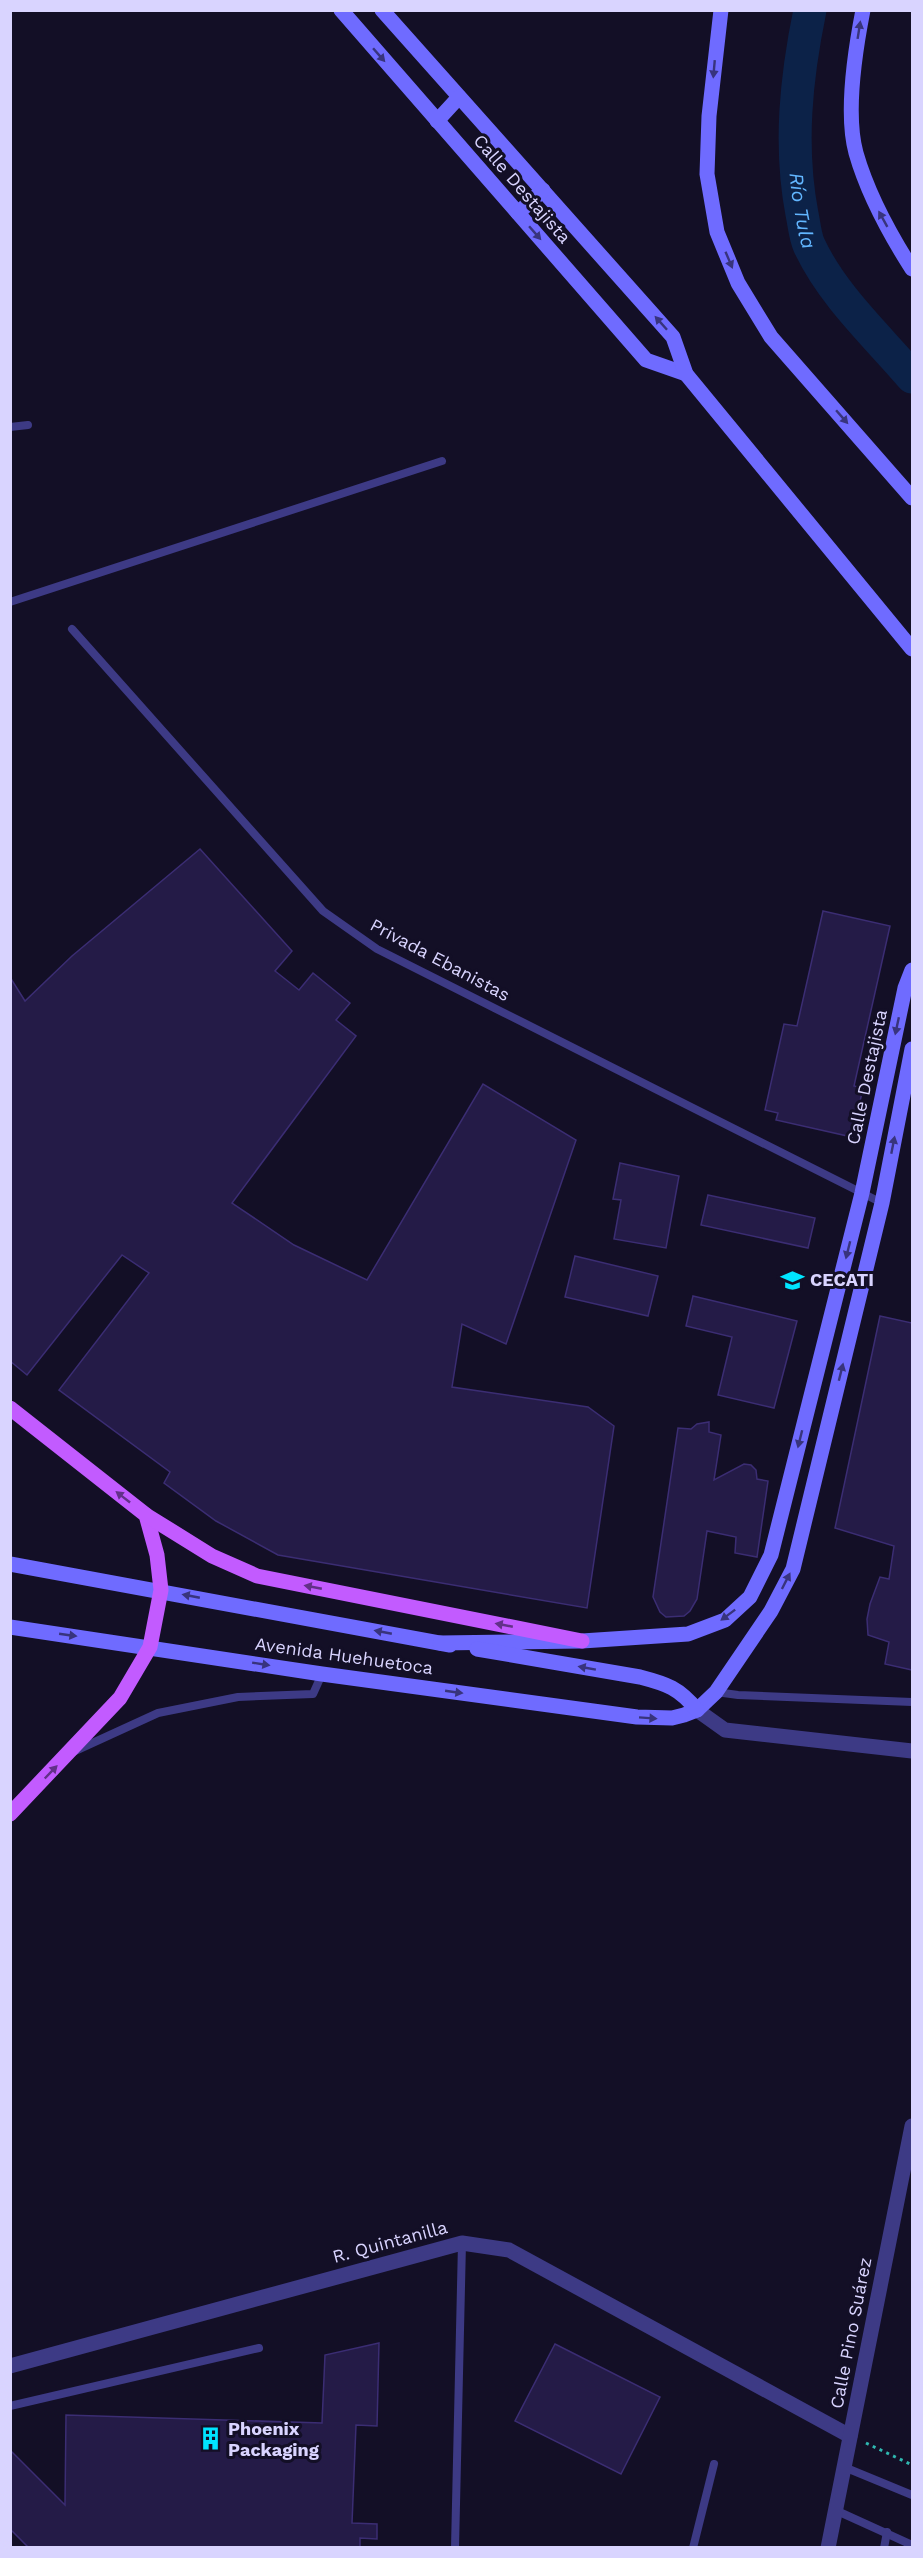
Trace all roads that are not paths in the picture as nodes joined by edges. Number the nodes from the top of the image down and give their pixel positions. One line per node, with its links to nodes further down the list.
1 (341, 10): 6 (main road, Calle Destajista, one-way to 6)
2 (382, 10): 5 (main road, Calle Destajista)
3 (721, 10): 14 (main road, one-way to 14)
4 (863, 10): 9 (main road, one-way to 4)
5 (459, 97): 6 (main road); 7 (main road, Calle Destajista)
6 (437, 121): 8 (main road, Calle Destajista)
7 (543, 190): 8 (main road); 10 (main road, Calle Destajista, one-way to 7)
8 (518, 213): 10 (main road, Calle Destajista, one-way to 10)
9 (912, 269)
10 (686, 374): 17 (main road, Calle Destajista)
11 (28, 425): 12 (lane)
12 (10, 428)
13 (442, 461): 15 (lane)
14 (912, 498)
15 (10, 602)
16 (72, 629): 20 (lane, Privada Ebanistas)
17 (912, 649)
18 (912, 970): 20 (main road, Calle Destajista, one-way to 20)
19 (912, 1049): 21 (main road, one-way to 19)
20 (862, 1193): 21 (lane, Privada Ebanistas); 27 (main road, Calle Destajista, one-way to 27)
21 (882, 1203): 31 (main road, one-way to 21)
22 (10, 1408): 23 (main road, one-way to 22)
23 (146, 1515): 25 (main road); 27 (main road, one-way to 23)
24 (10, 1564): 25 (main road, Avenida Huehuetoca)
25 (161, 1590): 28 (main road, Avenida Huehuetoca, one-way to 25); 29 (main road)
26 (10, 1628): 29 (main road, Avenida Huehuetoca, one-way to 29)
27 (582, 1641): 28 (main road, Calle Destajista)
28 (440, 1643): 33 (main road, one-way to 28)
29 (150, 1647): 30 (main road, Avenida Huehuetoca, one-way to 30); 35 (main road)
30 (322, 1674): 33 (main road, Avenida Huehuetoca, one-way to 33); 35 (lane)
31 (716, 1692): 32 (lane); 33 (main road)
32 (912, 1702)
33 (697, 1710): 34 (street)
34 (912, 1751)
35 (69, 1753): 36 (main road, one-way to 35)
36 (10, 1814)
37 (912, 2126): 42 (street, Calle Pino Suárez)
38 (462, 2243): 40 (street, R. Quintanilla); 42 (street, R. Quintanilla); 49 (lane)
39 (259, 2348): 41 (lane)
40 (10, 2366)
41 (10, 2406)
42 (850, 2436): 44 (street, Calle Pino Suárez)
43 (714, 2464): 50 (lane)
44 (844, 2467): 45 (lane); 46 (street, Calle Pino Suárez)
45 (912, 2495)
46 (835, 2510): 47 (lane); 51 (street, Calle Pino Suárez)
47 (887, 2532): 48 (lane); 52 (lane)
48 (912, 2545)
49 (455, 2547)
50 (693, 2547)
51 (828, 2547)
52 (884, 2547)

